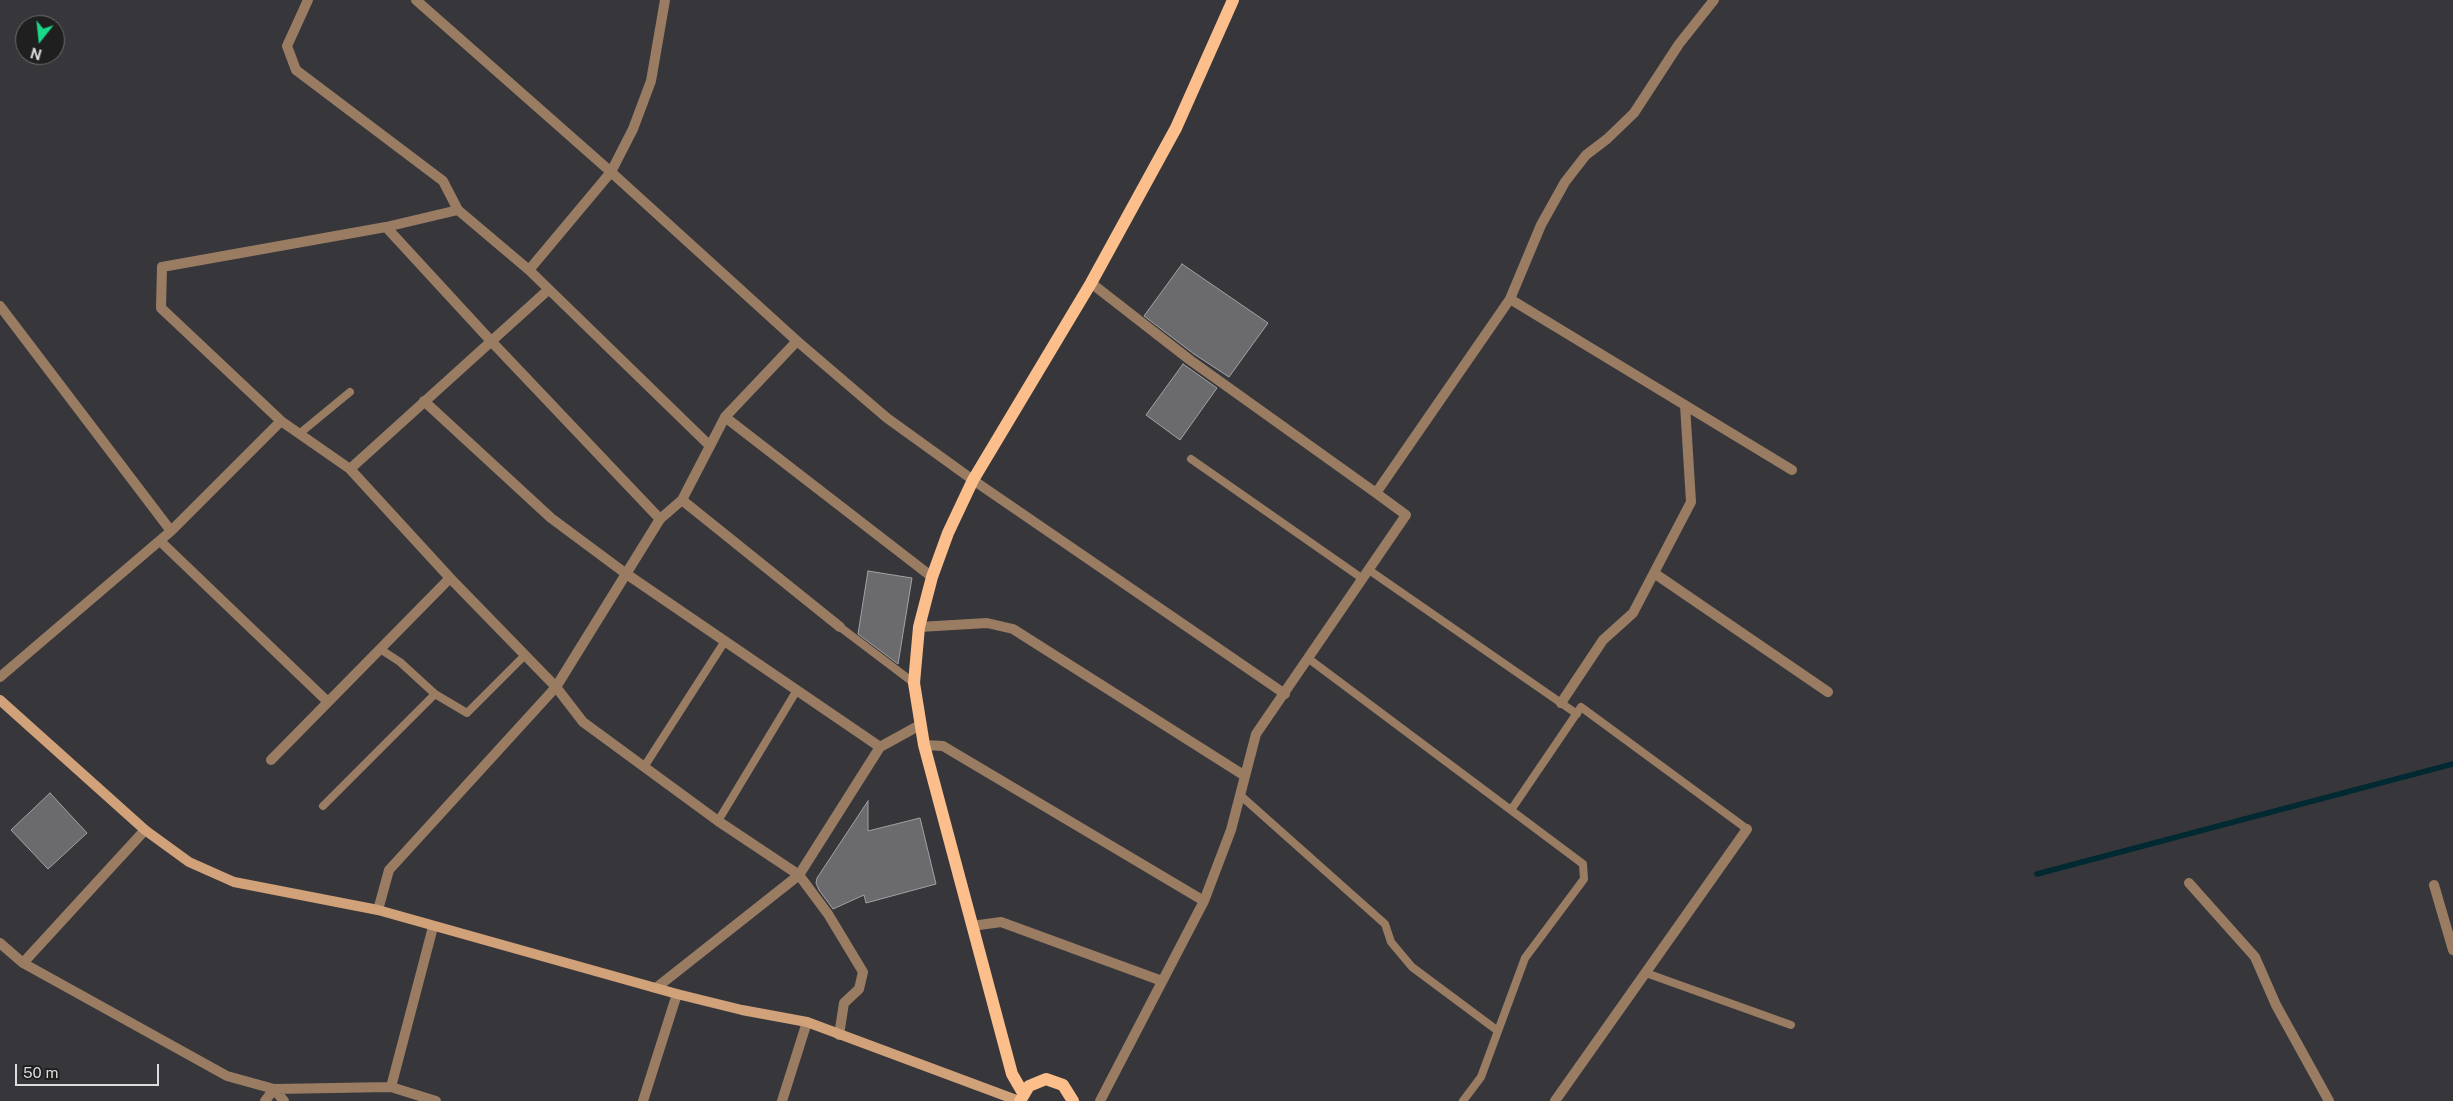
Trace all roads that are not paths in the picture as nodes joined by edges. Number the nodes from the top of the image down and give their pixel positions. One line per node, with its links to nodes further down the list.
1 (308, 0): 7 (street)
2 (416, 0): 6 (street)
3 (665, 0): 6 (street)
4 (1233, 0): 10 (main road)
5 (1714, 0): 12 (street)
6 (611, 172): 9 (street); 15 (street)
7 (458, 210): 8 (street); 9 (street)
8 (386, 227): 14 (street); 20 (street)
9 (529, 270): 11 (street)
10 (1091, 284): 26 (main road); 27 (street)
11 (548, 290): 14 (street); 22 (street)
12 (1510, 299): 18 (street); 27 (street)
13 (0, 306): 30 (street)
14 (491, 341): 17 (street); 29 (street)
15 (797, 341): 19 (street); 26 (street)
16 (350, 392): 21 (lane)
17 (424, 401): 24 (street); 33 (street)
18 (1685, 405): 25 (street); 32 (street)
19 (725, 417): 22 (street); 35 (street)
20 (281, 421): 21 (street); 30 (street)
21 (299, 434): 24 (street)
22 (709, 445): 28 (street)
23 (1191, 460): 34 (lane)
24 (350, 469): 36 (street)
25 (1792, 470)
26 (973, 480): 35 (main road); 49 (street)
27 (1376, 493): 34 (street)
28 (682, 500): 29 (street); 37 (street)
29 (660, 519): 33 (street)
30 (171, 531): 31 (street)
31 (160, 541): 43 (street); 51 (street)
32 (1654, 572): 47 (street); 52 (street)
33 (625, 573): 39 (street); 45 (street)
34 (1366, 574): 42 (street); 52 (lane)
35 (932, 577): 38 (main road)
36 (450, 578): 40 (street); 41 (street)
37 (840, 627): 44 (lane)
38 (919, 627): 44 (main road); 59 (street)
39 (725, 641): 46 (street); 58 (lane)
40 (380, 649): 48 (lane); 51 (street)
41 (525, 655): 45 (street); 48 (lane)
42 (1309, 658): 49 (street); 62 (lane)
43 (0, 677)
44 (914, 683): 54 (main road)
45 (556, 687): 58 (street); 70 (street)
46 (797, 690): 56 (street); 63 (lane)
47 (1828, 692)
48 (435, 694): 61 (lane)
49 (1284, 694): 59 (street)
50 (0, 700): 65 (street)
51 (328, 702): 57 (street)
52 (1562, 703): 53 (lane)
53 (1577, 714): 62 (lane); 64 (lane)
54 (920, 725): 55 (main road); 56 (street)
55 (924, 745): 69 (street); 71 (main road)
56 (880, 747): 66 (street)
57 (271, 760)
58 (644, 767): 63 (street)
59 (1244, 776): 60 (street)
60 (1240, 795): 69 (street); 82 (lane)
61 (323, 806)
62 (1511, 810): 82 (lane)
63 (718, 821): 66 (street)
64 (1747, 829): 76 (street)
65 (144, 830): 70 (street); 75 (street)
66 (799, 874): 78 (street); 83 (street)
67 (2189, 883): 96 (street)
68 (2434, 885): 74 (street)
69 (1204, 901): 77 (street)
70 (378, 910): 72 (street)
71 (972, 926): 77 (street); 86 (main road)
72 (433, 927): 78 (street); 84 (street)
73 (1, 944): 75 (street)
74 (2453, 950)
75 (23, 963): 85 (street)
76 (1646, 973): 81 (lane); 95 (street)
77 (1162, 981): 93 (street)
78 (656, 988): 79 (street)
79 (677, 994): 80 (street); 91 (street)
80 (807, 1022): 83 (street); 92 (street)
81 (1791, 1025)
82 (1498, 1031): 94 (lane)
83 (839, 1035): 86 (street)
84 (391, 1088): 85 (street); 90 (street)
85 (274, 1089): 88 (street); 89 (street)
86 (1020, 1098): 87 (main road)
87 (1073, 1098)
88 (264, 1101)
89 (284, 1101)
90 (436, 1101)
91 (643, 1101)
92 (782, 1101)
93 (1100, 1101)
94 (1463, 1101)
95 (1555, 1101)
96 (2328, 1101)

